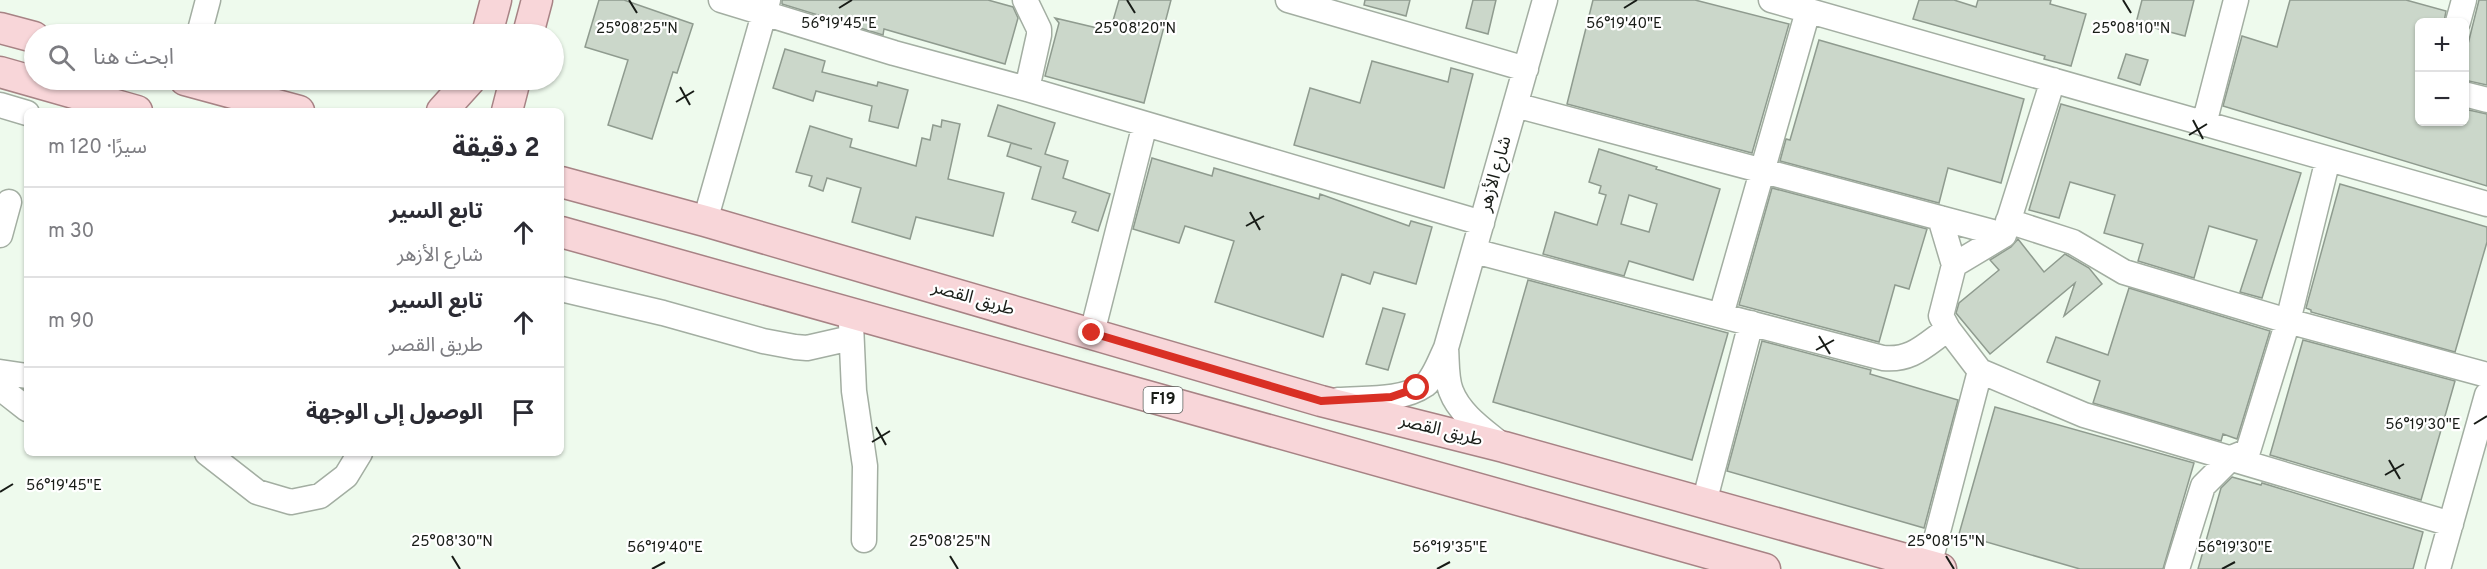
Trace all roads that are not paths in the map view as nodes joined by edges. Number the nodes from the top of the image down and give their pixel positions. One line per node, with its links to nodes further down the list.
1 (208, 0): 15 (street)
2 (496, 0): 16 (main road)
3 (537, 0): 17 (main road)
4 (721, 0): 12 (street)
5 (1025, 0): 24 (street)
6 (1288, 0): 11 (street)
7 (1545, 0): 20 (street, شارع الأزهر)
8 (1772, 0): 13 (street)
9 (2236, 0): 43 (street)
10 (2464, 0): 14 (street)
11 (1322, 4): 20 (street)
12 (766, 6): 24 (street); 52 (street)
13 (1808, 10): 23 (street); 46 (street)
14 (2459, 18)
15 (202, 24)
16 (490, 24)
17 (531, 24)
18 (0, 27): 19 (main road)
19 (24, 34)
20 (1526, 69): 34 (street, شارع الأزهر)
21 (0, 72): 22 (main road)
22 (24, 79)
23 (2052, 80): 43 (street); 54 (street)
24 (1027, 89): 42 (street)
25 (63, 90): 35 (main road)
26 (223, 90): 36 (main road)
27 (462, 90): 37 (main road)
28 (470, 90): 38 (main road)
29 (513, 90): 39 (main road)
30 (516, 90): 40 (main road)
31 (2469, 95): 32 (street)
32 (2487, 100)
33 (0, 105): 41 (street)
34 (1515, 105): 46 (street); 53 (street, شارع الأزهر)
35 (126, 108)
36 (288, 108)
37 (445, 108)
38 (467, 108)
39 (508, 108)
40 (516, 108)
41 (24, 113)
42 (1145, 124): 53 (street); 65 (street)
43 (2204, 124): 44 (street)
44 (2328, 159): 49 (street); 61 (street)
45 (564, 165): 50 (main road)
46 (1762, 170): 51 (street); 60 (street)
47 (564, 183): 50 (main road, طريق القصر / F19)
48 (12, 203): 56 (street)
49 (2487, 204)
50 (663, 210): 52 (main road, طريق القصر / F19)
51 (1940, 218): 54 (street); 58 (street)
52 (705, 221): 65 (main road, طريق القصر / F19)
53 (1482, 223): 57 (street, شارع الأزهر)
54 (2006, 228): 58 (street); 61 (street)
55 (564, 233): 63 (main road, F19)
56 (0, 235)
57 (1474, 251): 60 (street); 66 (street, شارع الأزهر)
58 (1954, 265): 64 (street)
59 (564, 289): 63 (street)
60 (1721, 315): 62 (street)
61 (2288, 321): 69 (street); 78 (street)
62 (1751, 323): 64 (street); 79 (street)
63 (851, 325): 81 (street); 83 (main road, F19)
64 (1948, 328): 67 (street)
65 (1092, 333): 73 (main road, طريق القصر / F19)
66 (1446, 348): 73 (street, شارع الأزهر); 75 (street, شارع الأزهر)
67 (1980, 371): 78 (street); 82 (street)
68 (0, 372): 70 (street)
69 (2487, 375)
70 (24, 376)
71 (0, 388): 74 (street)
72 (2487, 395): 80 (street)
73 (1321, 401): 75 (main road, طريق القصر / F19)
74 (24, 407)
75 (1504, 447): 79 (main road, طريق القصر / F19)
76 (211, 456): 77 (street)
77 (358, 456)
78 (2231, 458): 80 (street); 84 (street)
79 (1704, 503): 82 (main road, طريق القصر / F19)
80 (2451, 524): 85 (street)
81 (864, 540)
82 (1935, 567)
83 (1765, 569)
84 (2177, 569)
85 (2438, 569)

